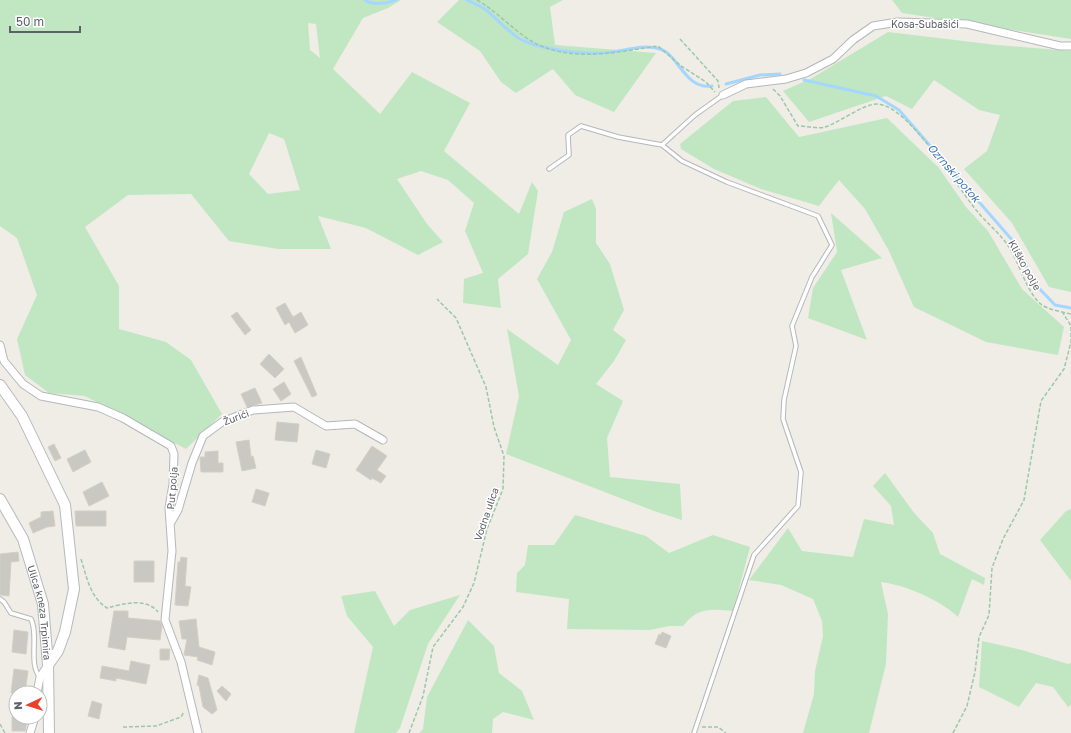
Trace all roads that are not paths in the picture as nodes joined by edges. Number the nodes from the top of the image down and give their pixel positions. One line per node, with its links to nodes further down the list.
1 (1071, 46): 2 (street, Kosa-Subašići)
2 (721, 96): 3 (lane)
3 (662, 145): 4 (lane); 18 (lane)
4 (549, 169)
5 (0, 345): 9 (street, Put polja)
6 (0, 385): 11 (street)
7 (383, 440): 9 (street, Žurići)
8 (0, 499): 11 (street, Ulica kneza Trpimira)
9 (170, 524): 17 (street, Put polja)
10 (0, 599): 12 (lane)
11 (48, 664): 12 (street); 16 (street, Ulica kneza Trpimira)
12 (40, 677): 13 (street)
13 (38, 685)
14 (34, 729): 15 (street)
15 (30, 733)
16 (49, 733)
17 (198, 733)
18 (694, 733)

